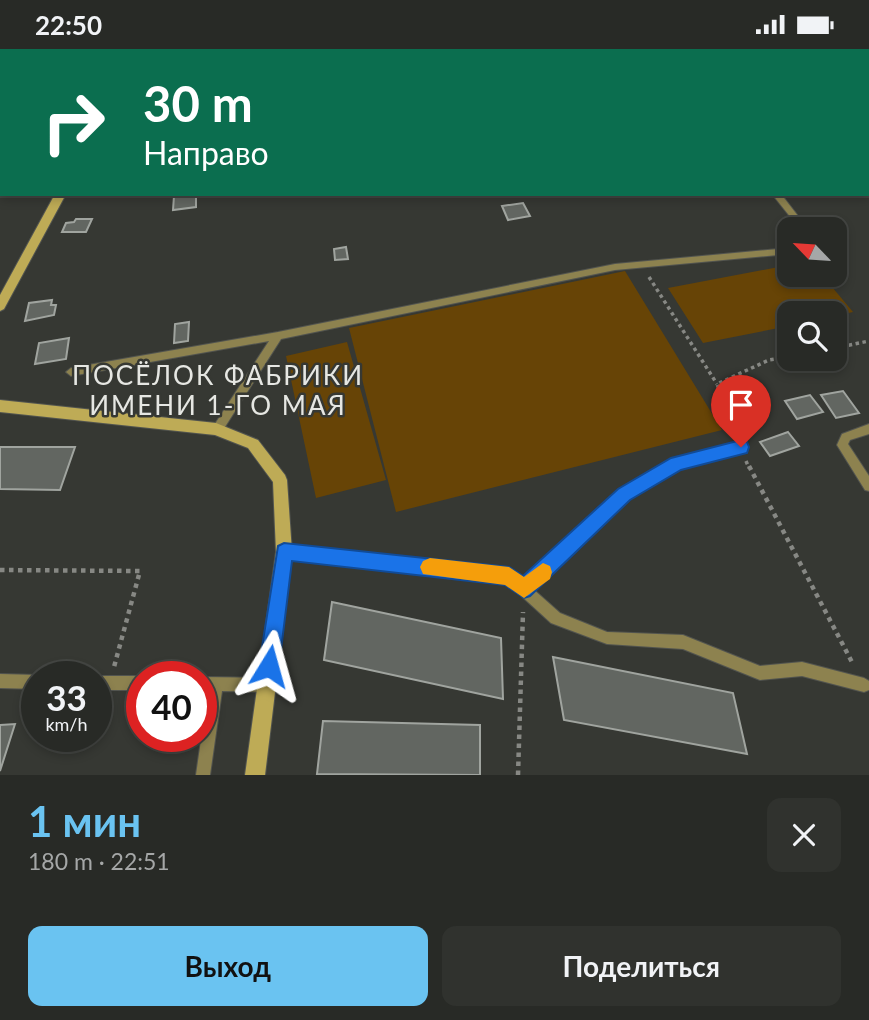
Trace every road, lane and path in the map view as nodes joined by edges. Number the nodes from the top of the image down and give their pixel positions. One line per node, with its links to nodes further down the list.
1 (60, 196): 6 (street)
2 (778, 196): 3 (lane)
3 (794, 217)
4 (777, 252): 5 (lane)
5 (641, 265): 7 (lane); 12 (path)
6 (0, 306)
7 (278, 336): 11 (lane); 15 (lane)
8 (869, 341): 9 (path)
9 (847, 346)
10 (777, 359): 12 (path)
11 (71, 372)
12 (717, 384): 16 (path)
13 (0, 406): 15 (street)
14 (869, 429): 17 (lane)
15 (217, 430): 18 (street)
16 (741, 447): 20 (lane); 26 (path)
17 (869, 486)
18 (284, 552): 20 (lane); 25 (street)
19 (0, 570): 21 (path)
20 (524, 589): 26 (lane); 30 (path)
21 (110, 661)
22 (0, 681): 23 (lane)
23 (21, 682)
24 (217, 684): 25 (lane)
25 (265, 685): 29 (street)
26 (864, 685)
27 (205, 752): 28 (lane)
28 (203, 775)
29 (255, 775)
30 (519, 775)

